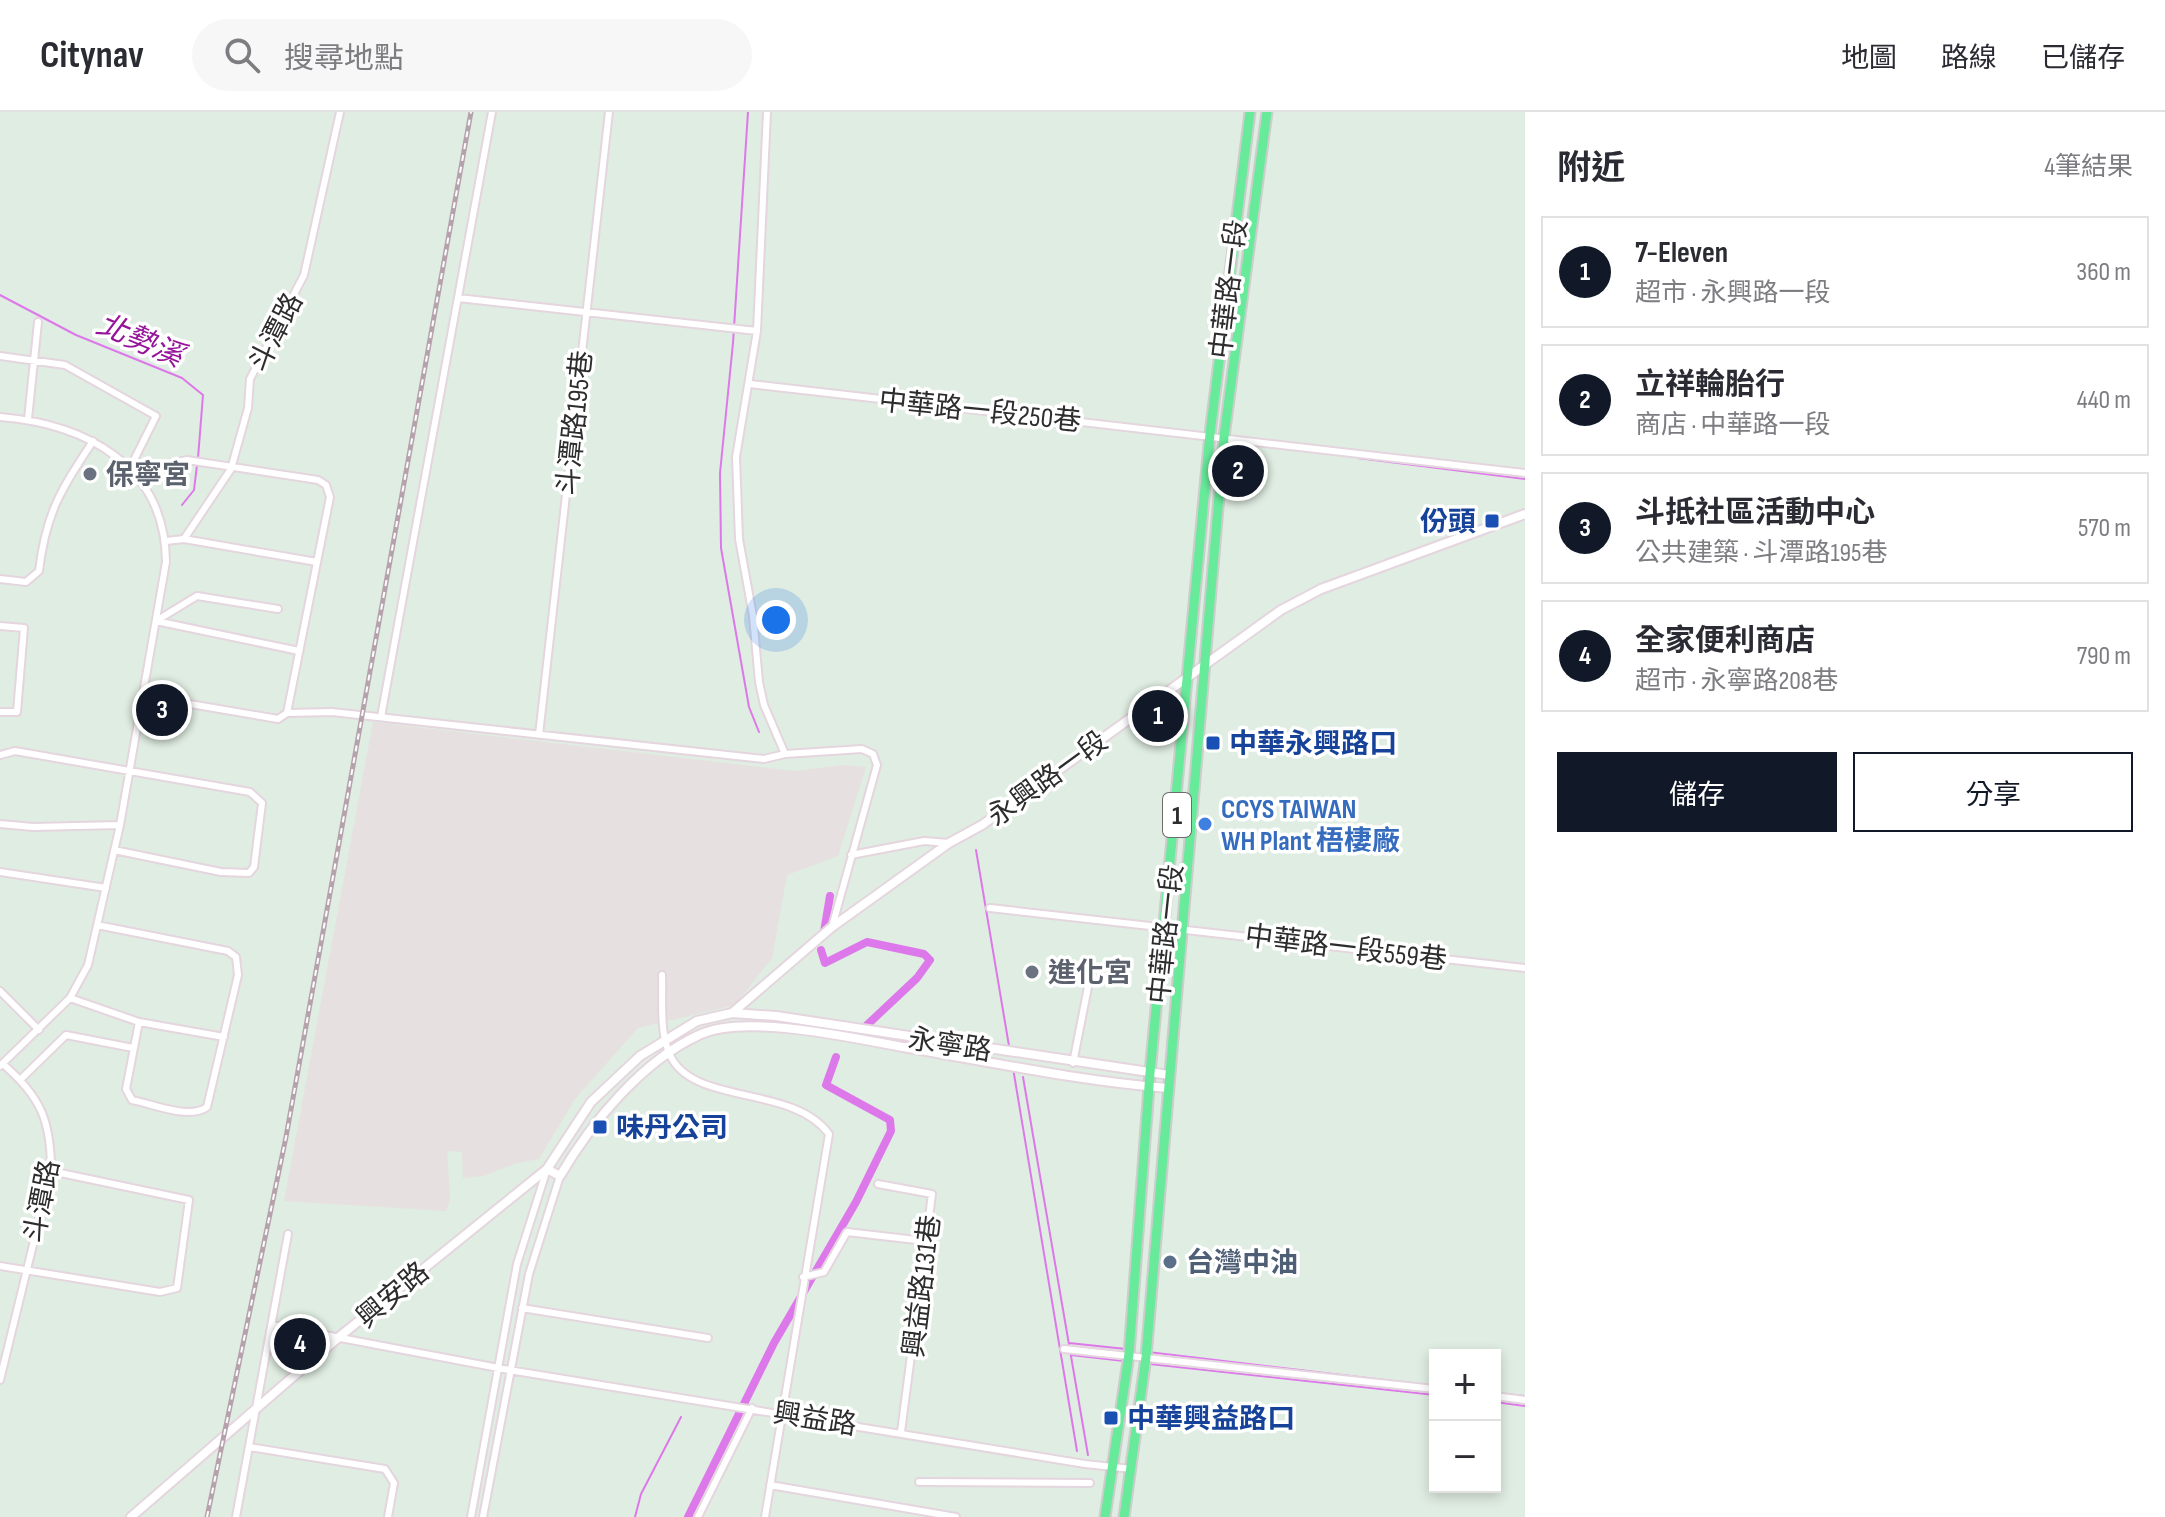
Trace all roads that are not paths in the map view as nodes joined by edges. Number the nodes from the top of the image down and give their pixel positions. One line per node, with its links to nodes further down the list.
1 (340, 112): 20 (street, 斗潭路)
2 (492, 112): 7 (street)
3 (609, 112): 8 (street, 斗潭路195巷)
4 (767, 112): 10 (street)
5 (1250, 112): 16 (main road, 中華路一段 / 1)
6 (1267, 112): 17 (main road, 中華路一段 / 1)
7 (458, 298): 8 (street); 37 (street)
8 (586, 313): 10 (street); 38 (street, 斗潭路195巷)
9 (38, 322): 12 (street)
10 (757, 331): 13 (street)
11 (0, 356): 12 (street)
12 (34, 360): 15 (street); 19 (street)
13 (750, 384): 16 (street, 中華路一段250巷); 39 (street)
14 (0, 417): 15 (street)
15 (28, 419): 18 (street)
16 (1210, 434): 17 (street, 中華路一段250巷); 33 (main road, 中華路一段 / 1)
17 (1224, 437): 21 (street, 中華路一段250巷); 32 (main road, 中華路一段 / 1)
18 (93, 441): 19 (street); 27 (street)
19 (131, 466): 22 (street)
20 (231, 469): 22 (street); 24 (street, 斗潭路); 26 (street)
21 (1525, 473)
22 (136, 474): 25 (street)
23 (1525, 514): 32 (street, 永興路一段)
24 (184, 539): 25 (street); 26 (street)
25 (166, 541): 29 (street, 斗潭路)
26 (317, 562): 31 (street)
27 (0, 579)
28 (278, 609): 29 (street)
29 (156, 621): 31 (street); 34 (street, 斗潭路)
30 (0, 626): 35 (street)
31 (299, 651): 36 (street)
32 (1208, 663): 33 (street, 永興路一段); 53 (main road, 中華路一段 / 1)
33 (1190, 675): 44 (street, 永興路一段); 51 (main road, 中華路一段 / 1)
34 (143, 696): 36 (street); 41 (street, 斗潭路)
35 (0, 712)
36 (287, 713): 37 (street)
37 (381, 717): 38 (street)
38 (539, 735): 39 (street)
39 (785, 754): 46 (street)
40 (0, 755): 41 (street)
41 (127, 770): 43 (street, 斗潭路); 45 (street)
42 (0, 824): 43 (street)
43 (120, 825): 45 (street, 斗潭路)
44 (949, 843): 46 (street); 52 (street, 永興路一段)
45 (114, 850): 48 (street, 斗潭路)
46 (851, 855): 52 (street)
47 (0, 872): 48 (street)
48 (106, 888): 50 (street, 斗潭路)
49 (990, 908): 51 (street, 中華路一段559巷)
50 (97, 925): 58 (street, 斗潭路); 63 (street)
51 (1167, 926): 53 (street, 中華路一段559巷); 69 (main road, 中華路一段 / 1)
52 (832, 927): 59 (street, 興安路)
53 (1183, 928): 55 (street, 中華路一段559巷); 70 (main road, 中華路一段 / 1)
54 (1083, 965): 67 (street)
55 (1525, 968)
56 (662, 975): 64 (street)
57 (0, 991): 62 (street)
58 (70, 998): 60 (street); 62 (street, 斗潭路)
59 (732, 1013): 61 (street); 64 (street, 興安路); 67 (street, 永寧路)
60 (139, 1022): 63 (street); 65 (street)
61 (732, 1027): 66 (street); 72 (street, 永寧路)
62 (39, 1030): 68 (street, 斗潭路)
63 (224, 1037): 65 (street)
64 (665, 1037): 66 (street); 74 (street, 興安路)
65 (133, 1048): 71 (street)
66 (670, 1055): 76 (street); 82 (street)
67 (1073, 1063): 69 (street, 永寧路)
68 (1, 1065): 71 (street, 斗潭路)
69 (1150, 1073): 70 (street, 永寧路); 72 (main road, 中華路一段 / 1)
70 (1169, 1075): 73 (main road, 中華路一段 / 1)
71 (21, 1079): 75 (street, 斗潭路)
72 (1150, 1087): 73 (street, 永寧路); 88 (main road, 中華路一段 / 1)
73 (1168, 1088): 89 (main road, 中華路一段 / 1)
74 (547, 1169): 76 (street); 85 (street, 興安路); 90 (street)
75 (51, 1171): 81 (street, 斗潭路); 81 (street)
76 (560, 1176): 83 (street)
77 (878, 1184): 79 (street, 興益路131巷)
78 (288, 1234): 84 (street)
79 (925, 1241): 82 (street); 99 (street, 興益路131巷)
80 (0, 1266): 81 (street)
81 (26, 1271): 92 (street, 斗潭路)
82 (803, 1277): 98 (street)
83 (522, 1308): 86 (street); 91 (street)
84 (272, 1325): 85 (street, 興益路); 97 (street)
85 (339, 1337): 90 (street, 興益路); 97 (street, 興安路)
86 (708, 1338)
87 (1064, 1349): 88 (street)
88 (1129, 1354): 89 (street); 101 (main road, 中華路一段 / 1)
89 (1146, 1357): 93 (street); 102 (main road, 中華路一段 / 1)
90 (498, 1368): 91 (street, 興益路); 109 (street)
91 (509, 1370): 96 (street, 興益路); 110 (street)
92 (0, 1380)
93 (1429, 1388)
94 (1501, 1397): 95 (street)
95 (1525, 1400)
96 (752, 1408): 98 (street, 興益路); 111 (street)
97 (252, 1414): 100 (street); 106 (street, 興安路)
98 (782, 1414): 99 (street, 興益路); 105 (street)
99 (901, 1432): 101 (street, 興益路)
100 (249, 1447): 107 (street); 108 (street)
101 (1113, 1468): 102 (street, 興益路); 114 (main road, 中華路一段 / 1)
102 (1132, 1469): 115 (main road, 中華路一段 / 1)
103 (919, 1482): 104 (street)
104 (1090, 1483)
105 (770, 1485): 112 (street); 113 (street)
106 (131, 1517)
107 (236, 1517)
108 (388, 1517)
109 (471, 1517)
110 (483, 1517)
111 (698, 1517)
112 (765, 1517)
113 (956, 1517)
114 (1105, 1517)
115 (1124, 1517)

